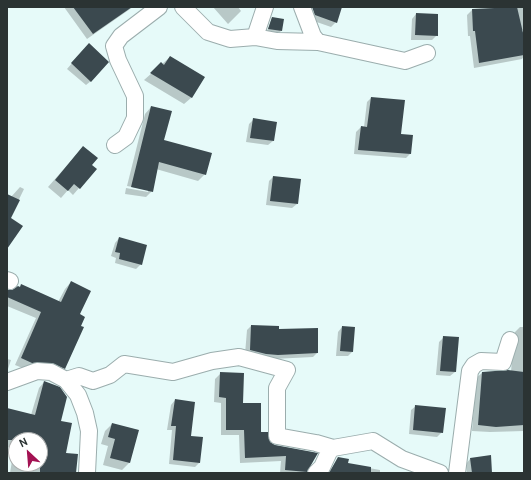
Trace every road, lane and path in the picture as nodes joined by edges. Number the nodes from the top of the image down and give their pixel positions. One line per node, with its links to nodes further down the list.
1 (159, 7): 8 (street)
2 (183, 7): 5 (street)
3 (265, 7): 5 (street)
4 (302, 7): 6 (street)
5 (255, 37): 6 (street)
6 (318, 42): 7 (street)
7 (427, 53)
8 (115, 145)
9 (510, 340): 16 (street)
10 (66, 380): 11 (street); 12 (street); 13 (street)
11 (7, 382)
12 (333, 448): 14 (street); 15 (street)
13 (87, 473)
14 (316, 473)
15 (440, 473)
16 (457, 473)

